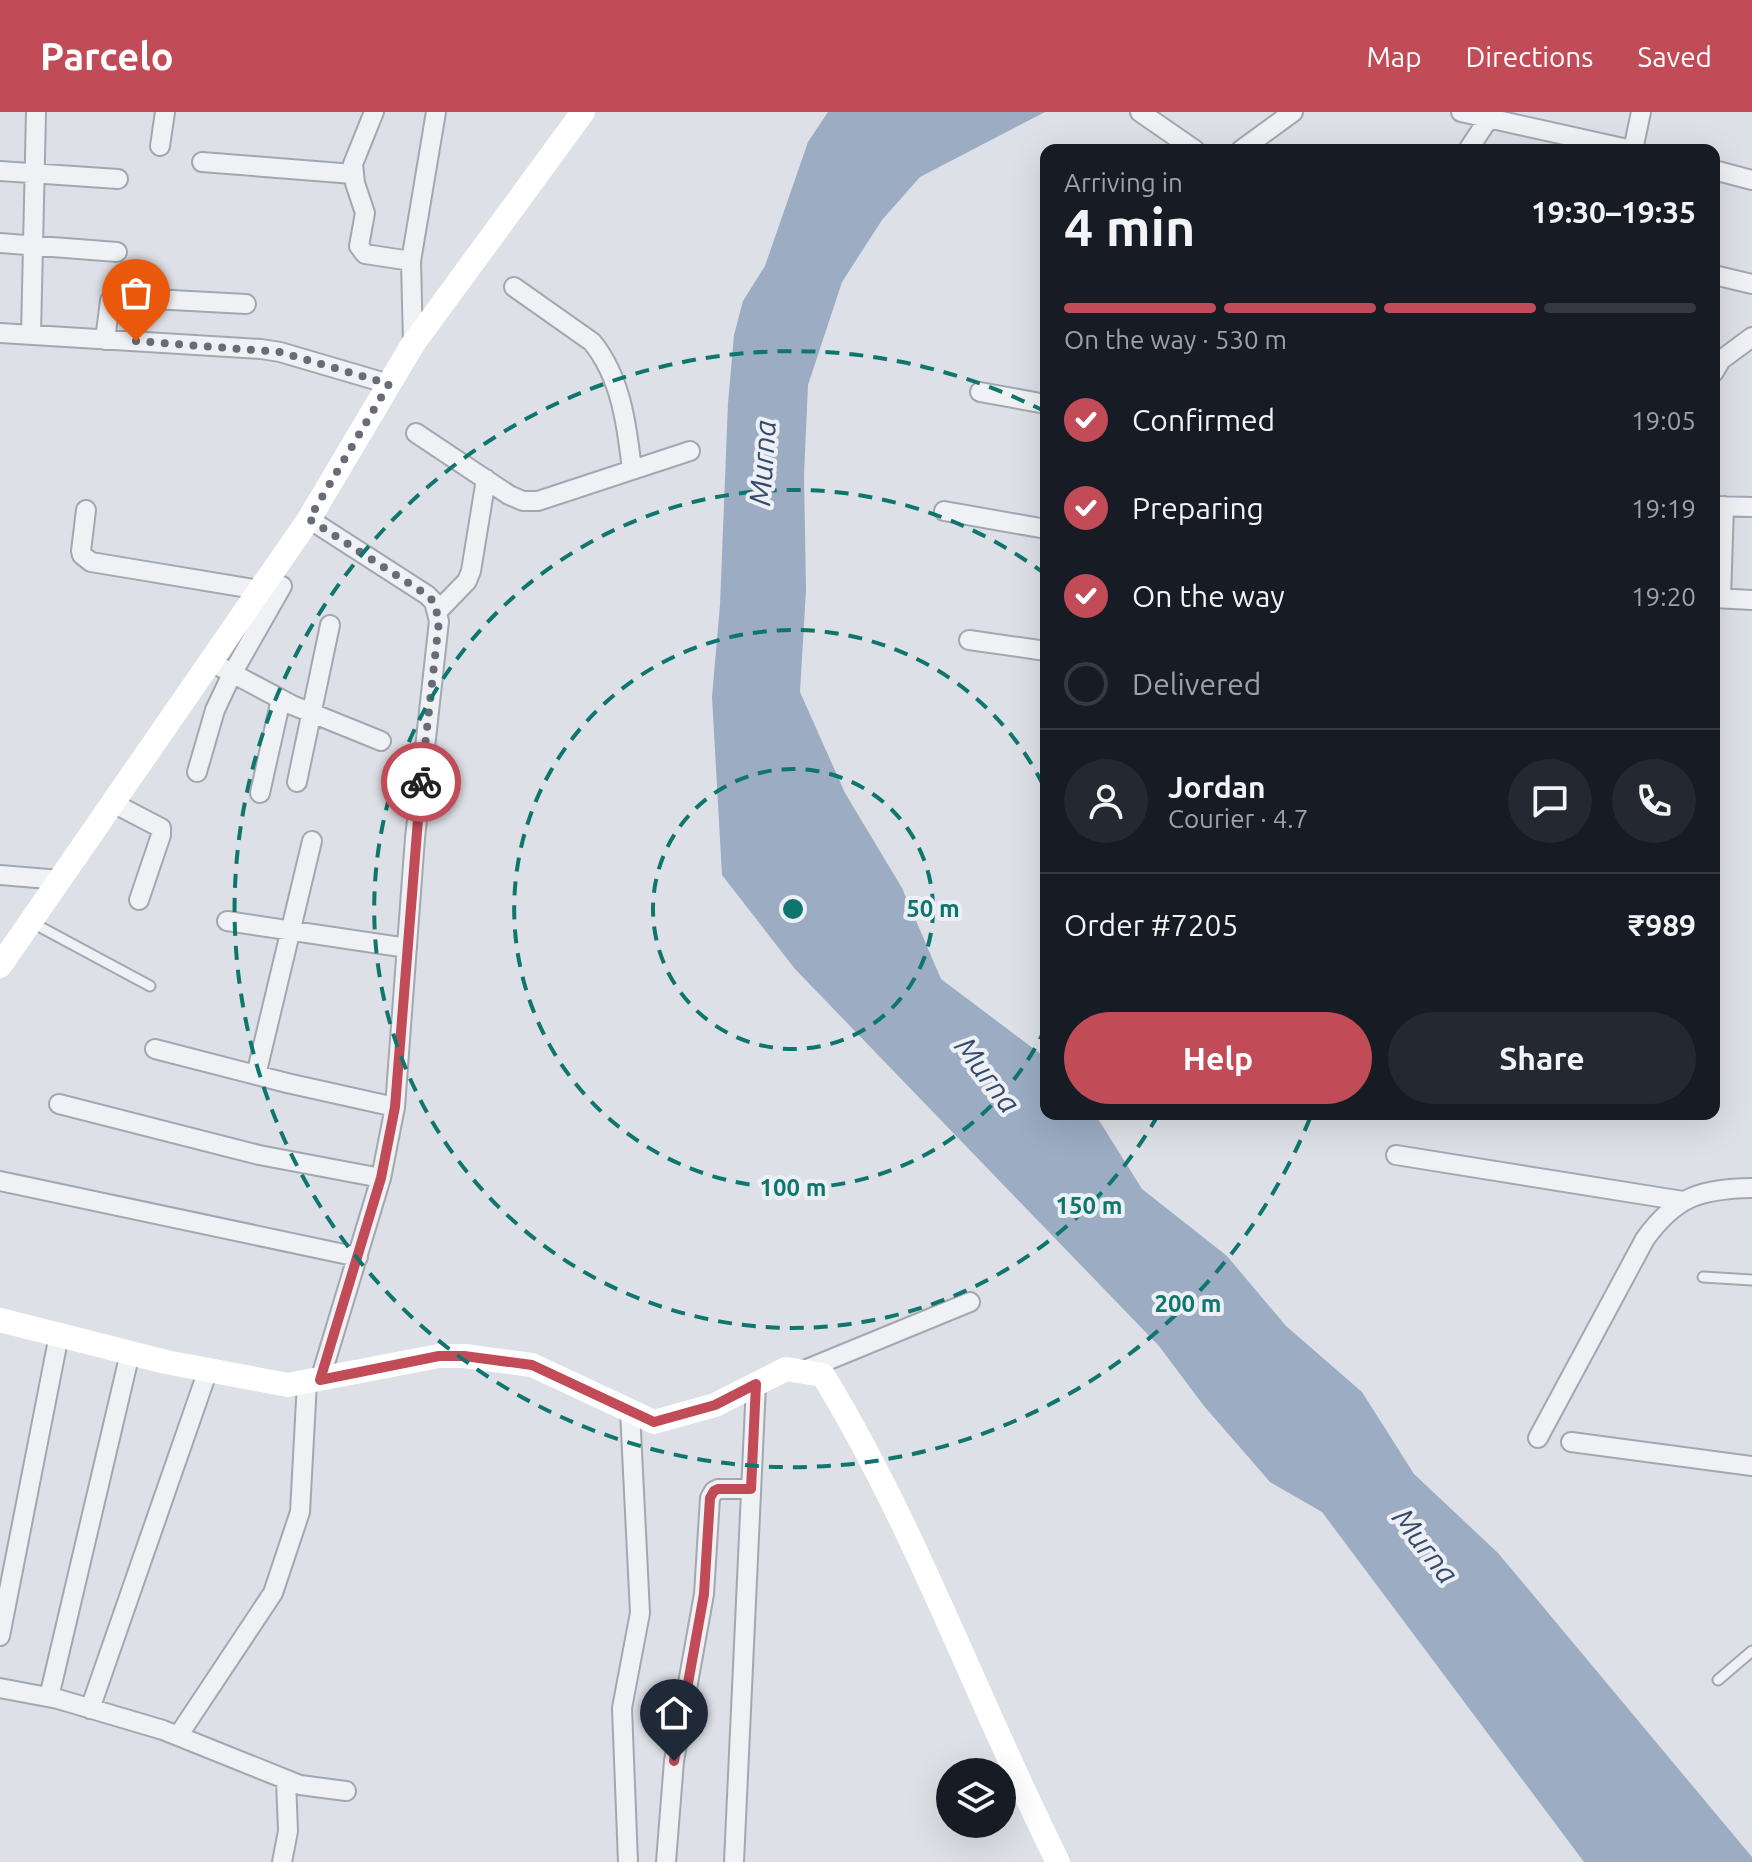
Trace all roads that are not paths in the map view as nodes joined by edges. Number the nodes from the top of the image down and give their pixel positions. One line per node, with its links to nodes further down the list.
1 (36, 112): 19 (street)
2 (165, 112): 16 (street)
3 (374, 112): 21 (street)
4 (436, 112): 27 (street)
5 (583, 112): 36 (street)
6 (1140, 112): 11 (street)
7 (1293, 112): 12 (street)
8 (1461, 112): 10 (street)
9 (1641, 112): 15 (street)
10 (1490, 115): 13 (street); 14 (street)
11 (1186, 144)
12 (1249, 144)
13 (1472, 144)
14 (1608, 144)
15 (1633, 144)
16 (160, 146)
17 (202, 162): 21 (street)
18 (0, 171): 19 (street)
19 (34, 172): 22 (street); 25 (street)
20 (1720, 172): 23 (street)
21 (353, 174): 27 (street)
22 (118, 179)
23 (1752, 180)
24 (0, 243): 25 (street)
25 (32, 245): 26 (street); 33 (street)
26 (117, 252)
27 (411, 261): 36 (street)
28 (1720, 276): 29 (street)
29 (1752, 284)
30 (514, 287): 43 (street)
31 (246, 304): 35 (street)
32 (0, 333): 33 (street)
33 (31, 335): 35 (street)
34 (1752, 337): 37 (street)
35 (105, 340): 38 (street)
36 (413, 344): 38 (street)
37 (1720, 362)
38 (389, 384): 49 (street)
39 (980, 392): 40 (street)
40 (1040, 403)
41 (416, 433): 44 (street)
42 (690, 451): 43 (street)
43 (632, 470): 44 (street)
44 (486, 479): 54 (street)
45 (1720, 506): 46 (street)
46 (1752, 507)
47 (86, 510): 51 (street)
48 (944, 511): 50 (street)
49 (309, 519): 51 (street); 54 (street)
50 (1040, 528)
51 (271, 588): 58 (street); 59 (street)
52 (1720, 598): 53 (street)
53 (1752, 600)
54 (438, 611): 74 (street)
55 (330, 625): 61 (street)
56 (969, 640): 57 (street)
57 (1040, 650)
58 (211, 662): 59 (street); 66 (street)
59 (232, 674): 60 (street); 63 (street)
60 (281, 699): 61 (street); 65 (street)
61 (311, 713): 62 (street); 64 (street)
62 (381, 741)
63 (197, 772)
64 (297, 782)
65 (260, 793)
66 (113, 803): 69 (street); 70 (street)
67 (312, 841): 73 (street)
68 (0, 875): 69 (street)
69 (60, 880): 72 (street)
70 (139, 900)
71 (227, 921): 73 (street)
72 (31, 922): 75 (street); 76 (lane)
73 (291, 930): 74 (street); 78 (street)
74 (407, 948): 80 (street)
75 (0, 966)
76 (150, 986)
77 (155, 1049): 78 (street)
78 (256, 1075): 80 (street)
79 (59, 1104): 82 (street)
80 (395, 1107): 82 (street)
81 (1396, 1155): 85 (street)
82 (381, 1178): 86 (street)
83 (0, 1181): 86 (street)
84 (1752, 1188): 85 (street)
85 (1683, 1201): 98 (street)
86 (358, 1257): 95 (street)
87 (1703, 1277): 88 (lane)
88 (1752, 1280)
89 (970, 1302): 94 (street)
90 (0, 1320): 91 (street)
91 (59, 1335): 92 (street); 102 (street)
92 (130, 1353): 93 (street); 106 (street)
93 (208, 1370): 95 (street); 107 (street)
94 (801, 1371): 96 (street); 115 (street)
95 (313, 1381): 97 (street); 108 (street)
96 (756, 1384): 97 (street); 101 (street)
97 (630, 1411): 112 (street)
98 (1538, 1438)
99 (1571, 1442): 100 (street)
100 (1752, 1466)
101 (751, 1489): 113 (street); 114 (street)
102 (0, 1636)
103 (1752, 1651): 104 (lane)
104 (1718, 1680)
105 (0, 1688): 106 (street)
106 (49, 1697): 107 (street)
107 (90, 1709): 108 (street)
108 (178, 1736): 109 (street)
109 (286, 1780): 110 (street); 111 (street)
110 (346, 1791)
111 (282, 1862)
112 (628, 1862)
113 (666, 1862)
114 (734, 1862)
115 (1058, 1862)

